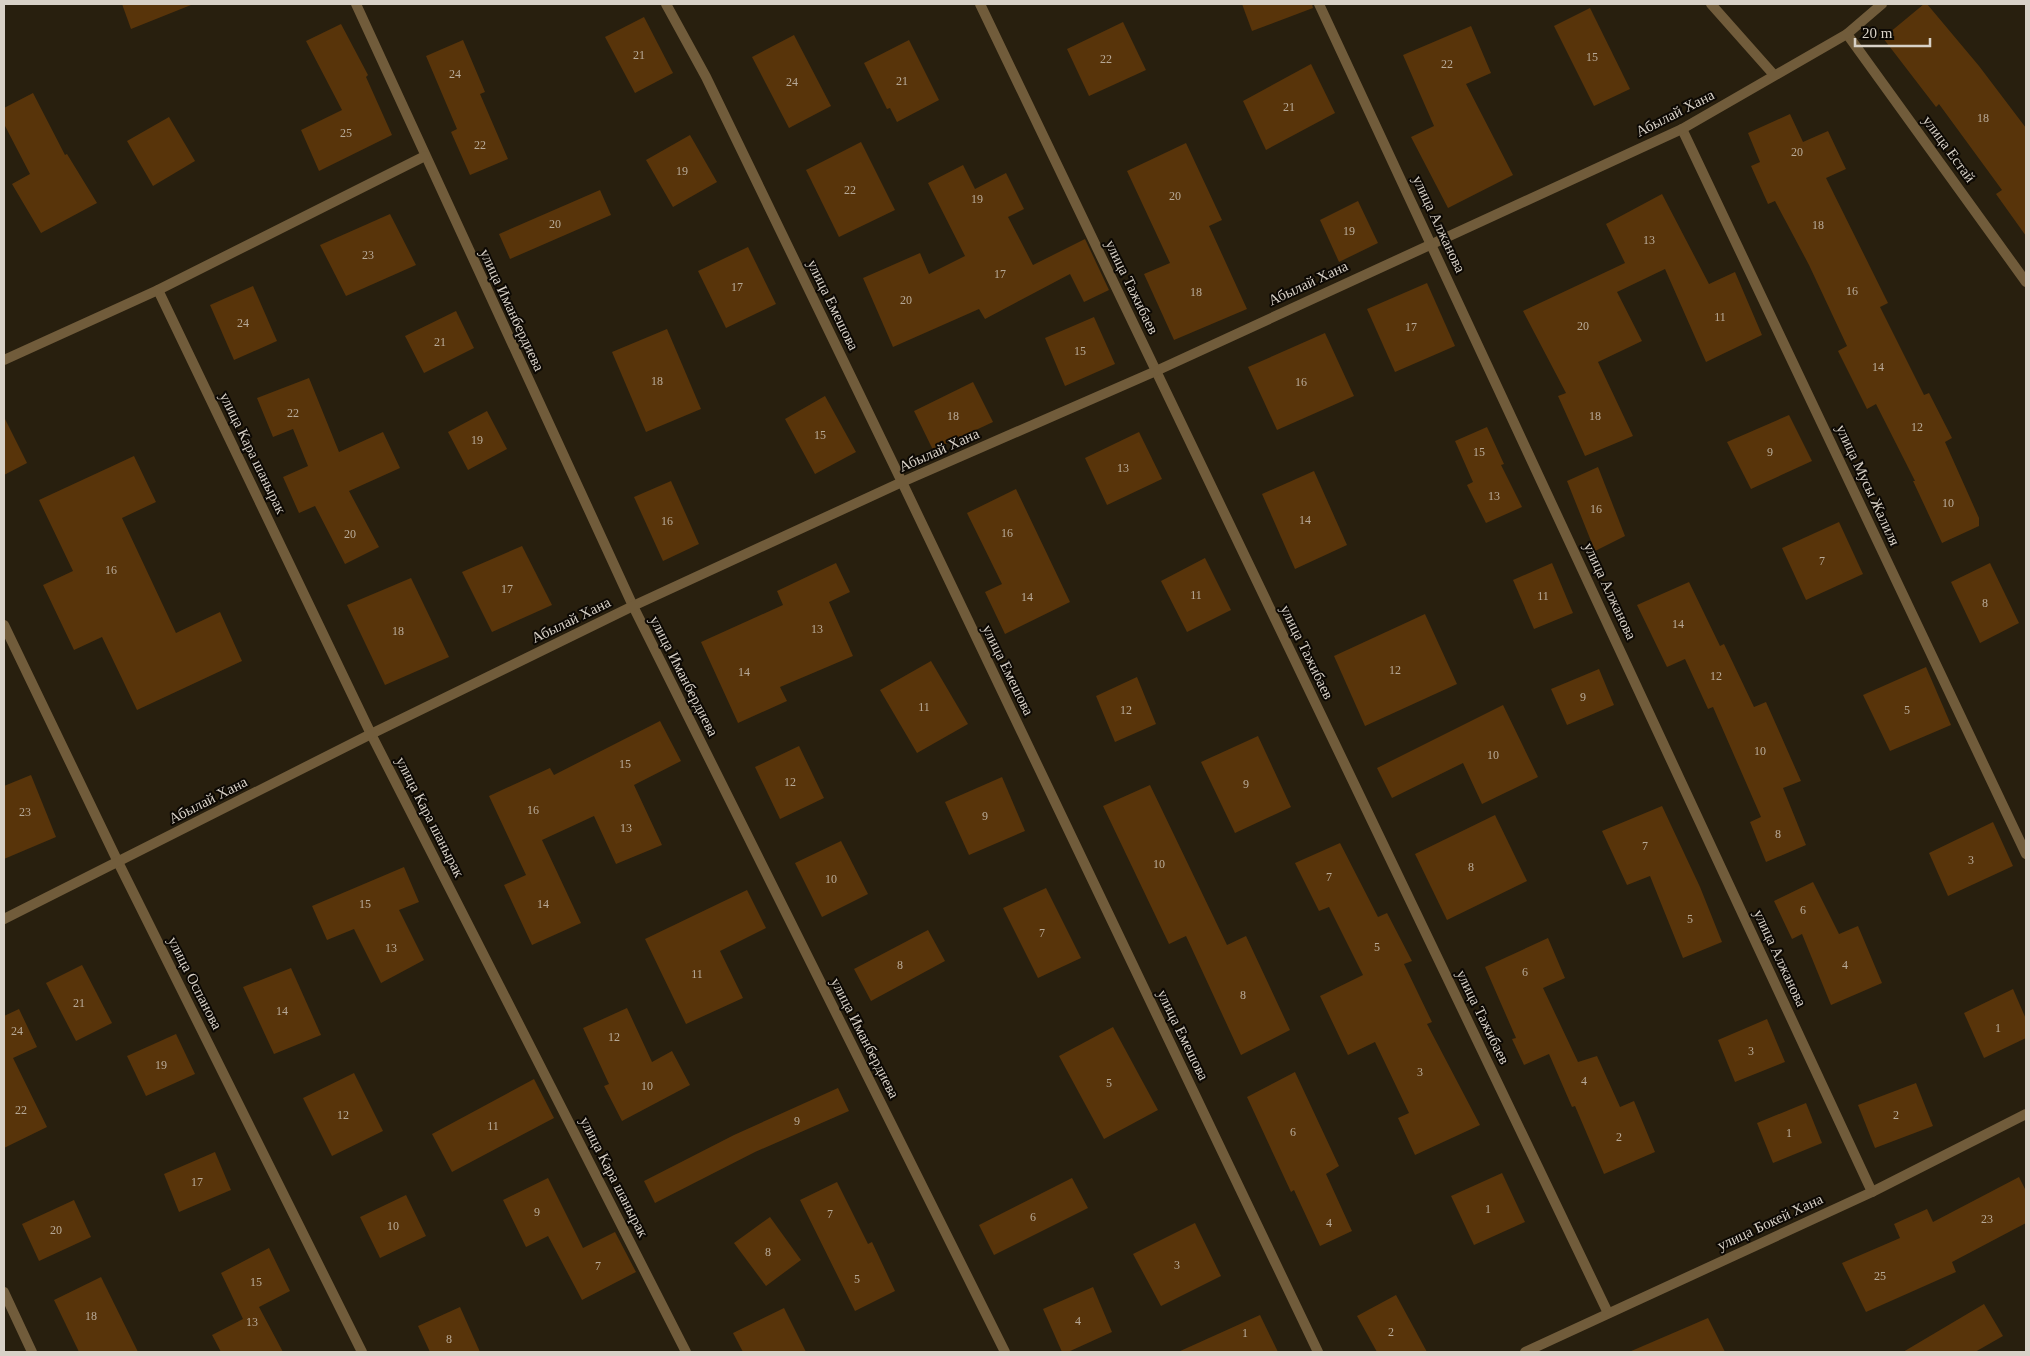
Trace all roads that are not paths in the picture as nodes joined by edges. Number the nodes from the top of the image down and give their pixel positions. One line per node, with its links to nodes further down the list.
1 (356, 4): 10 (street, улица Иманбердиева)
2 (666, 4): 16 (street, улица Емешова)
3 (980, 4): 15 (street, улица Тажибаев)
4 (1319, 4): 11 (street, улица Алжанова)
5 (1711, 4): 8 (street)
6 (1882, 4): 7 (street, Абылай Хана)
7 (1847, 34): 8 (street, Абылай Хана); 12 (street, улица Естай)
8 (1774, 76): 9 (street, Абылай Хана)
9 (1682, 129): 11 (street, Абылай Хана); 20 (street, улица Мусы Жалиля)
10 (425, 156): 13 (street); 17 (street, улица Иманбердиева)
11 (1431, 243): 15 (street, Абылай Хана); 24 (street, улица Алжанова)
12 (2026, 282)
13 (158, 290): 14 (street); 19 (street, улица Кара шанырак)
14 (4, 360)
15 (1156, 371): 16 (street, Абылай Хана); 26 (street, улица Тажибаев)
16 (902, 482): 17 (street, Абылай Хана); 31 (street, улица Емешова)
17 (633, 606): 19 (street, Абылай Хана); 30 (street, улица Иманбердиева)
18 (4, 625): 21 (street, улица Оспанова)
19 (371, 734): 21 (street, Абылай Хана); 29 (street, улица Кара шанырак)
20 (2026, 854)
21 (118, 862): 22 (street, Абылай Хана); 28 (street, улица Оспанова)
22 (4, 919)
23 (2026, 1114): 24 (street, улица Бокей Хана)
24 (1872, 1192): 26 (street, улица Бокей Хана)
25 (4, 1292): 27 (street)
26 (1608, 1313): 32 (street, улица Бокей Хана)
27 (32, 1352)
28 (362, 1352)
29 (686, 1352)
30 (1005, 1352)
31 (1318, 1352)
32 (1525, 1352)

